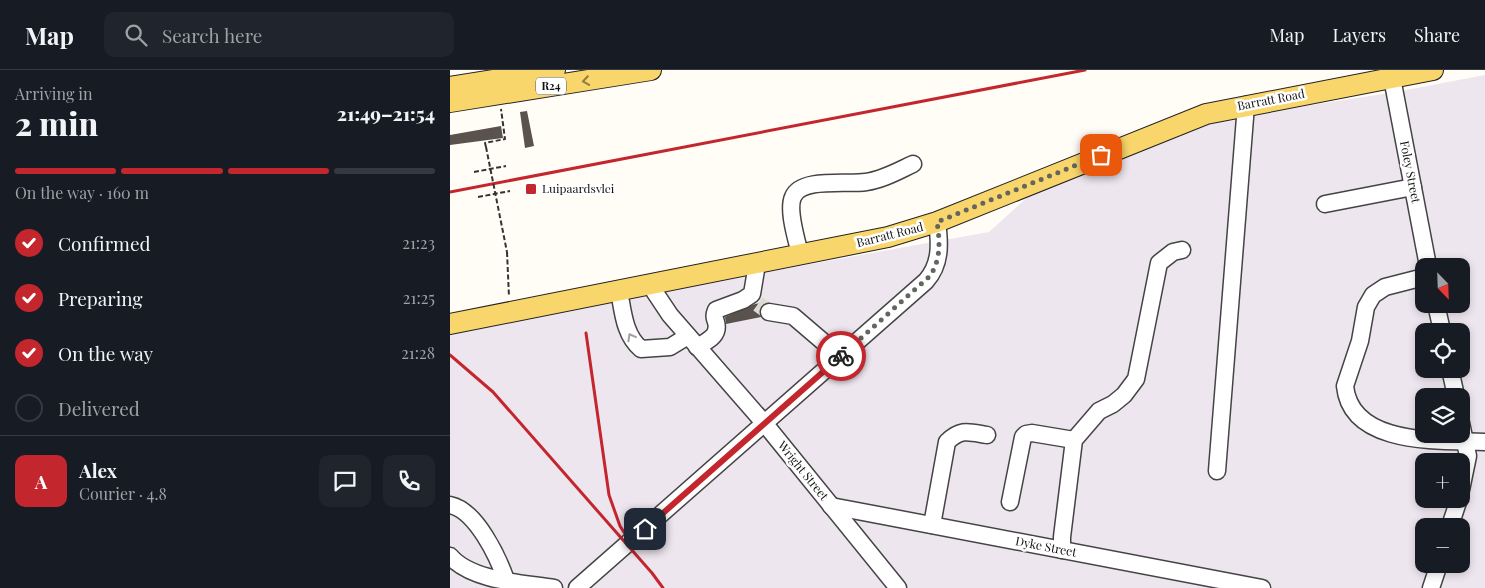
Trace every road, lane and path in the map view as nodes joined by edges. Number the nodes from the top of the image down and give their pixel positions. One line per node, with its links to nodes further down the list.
1 (556, 70): 6 (main road, R24)
2 (651, 70): 6 (main road, R24, one-way to 6)
3 (1433, 70): 4 (main road, Barratt Road)
4 (1392, 78): 8 (main road, Barratt Road); 13 (street, Foley Street)
5 (450, 87): 6 (main road, R24)
6 (509, 88): 7 (main road, R24); 11 (path, bridge)
7 (450, 102)
8 (1246, 105): 18 (main road, Barratt Road); 37 (street)
9 (913, 164): 20 (street)
10 (506, 166): 11 (path)
11 (490, 169): 12 (path); 15 (path, bridge)
12 (474, 172)
13 (1413, 187): 17 (street); 21 (street, Foley Street)
14 (510, 191): 15 (path)
15 (495, 194): 16 (path); 27 (path, bridge)
16 (478, 197)
17 (1325, 204)
18 (937, 222): 20 (main road, Barratt Road); 30 (street)
19 (1182, 250): 33 (street)
20 (800, 254): 22 (main road, Barratt Road)
21 (1426, 258)
22 (757, 264): 24 (main road, Barratt Road); 26 (street)
23 (1415, 279): 34 (street)
24 (650, 285): 25 (main road, Barratt Road); 29 (street, Wright Street)
25 (619, 291): 27 (main road, Barratt Road); 29 (street, one-way to 25)
26 (758, 304): 29 (street); 30 (street)
27 (510, 312): 28 (main road, Barratt Road)
28 (450, 324)
29 (693, 342): 31 (street, Wright Street)
30 (841, 357): 31 (street)
31 (765, 424): 40 (street, Wright Street); 47 (street)
32 (987, 435): 41 (street)
33 (1074, 440): 38 (street); 42 (street)
34 (1415, 440)
35 (1470, 441): 36 (street)
36 (1485, 442)
37 (1217, 471)
38 (1010, 502)
39 (450, 505): 45 (street)
40 (831, 506): 41 (street, Dyke Street); 48 (street, Wright Street)
41 (932, 525): 42 (street, Dyke Street)
42 (1062, 550): 49 (street, Dyke Street)
43 (450, 556): 45 (street)
44 (1436, 573): 50 (street)
45 (506, 580): 46 (street)
46 (554, 588)
47 (577, 588)
48 (898, 588)
49 (1262, 588)
50 (1431, 588)

